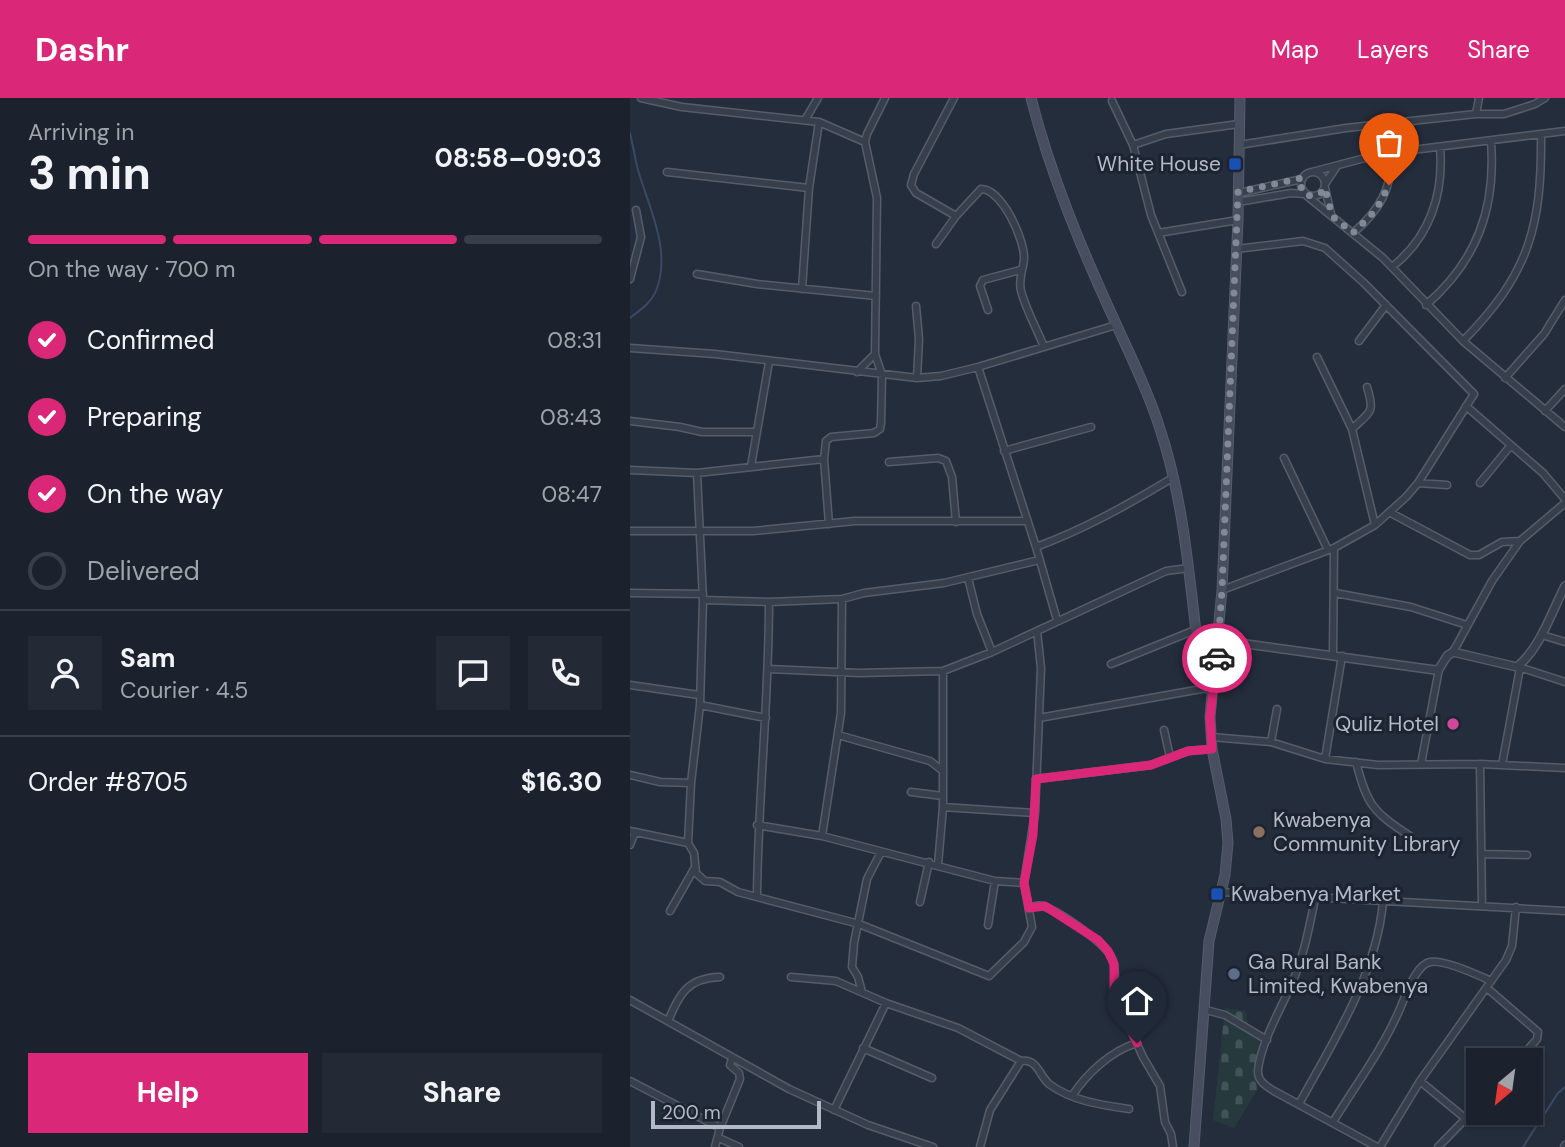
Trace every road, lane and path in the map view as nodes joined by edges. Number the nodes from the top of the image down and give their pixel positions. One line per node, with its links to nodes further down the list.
1 (641, 98): 11 (street)
2 (818, 98): 11 (street)
3 (885, 98): 16 (street)
4 (954, 98): 33 (street)
5 (1031, 98): 52 (main road)
6 (1240, 98): 13 (main road)
7 (1479, 98): 10 (street)
8 (1545, 98): 10 (street)
9 (1112, 102): 18 (street)
10 (1476, 114): 19 (street)
11 (806, 120): 12 (street)
12 (819, 122): 16 (street); 27 (street)
13 (1239, 124): 18 (street); 19 (main road)
14 (1565, 131): 15 (street)
15 (1541, 134): 17 (street); 54 (street)
16 (865, 142): 46 (street)
17 (1491, 142): 20 (street); 48 (street)
18 (1133, 145): 36 (street)
19 (1239, 145): 30 (main road)
20 (1440, 147): 21 (street); 40 (street)
21 (1391, 153): 22 (street); 37 (street)
22 (1337, 166): 24 (street); 26 (street)
23 (667, 172): 27 (street)
24 (1312, 172): 25 (street); 26 (street)
25 (1302, 178): 28 (street); 29 (street)
26 (1325, 186): 29 (street); 34 (street)
27 (809, 188): 44 (street)
28 (1252, 190): 30 (street); 31 (street)
29 (1306, 195): 31 (street); 34 (street)
30 (1238, 197): 31 (street); 35 (main road)
31 (1253, 199)
32 (636, 210): 43 (street)
33 (956, 216): 38 (street); 41 (street)
34 (1332, 216): 37 (street)
35 (1238, 220): 36 (street); 39 (main road)
36 (1158, 233): 45 (street)
37 (1353, 233): 40 (street)
38 (936, 244)
39 (1236, 249): 49 (street); 101 (main road)
40 (1392, 267): 48 (street)
41 (1020, 270): 51 (street); 55 (street)
42 (697, 274): 44 (street)
43 (630, 279)
44 (802, 289): 46 (street)
45 (1182, 292)
46 (876, 296): 57 (street)
47 (1565, 300): 64 (street)
48 (1426, 304): 54 (street)
49 (1386, 305): 53 (street); 67 (street)
50 (916, 306): 63 (street)
51 (988, 310)
52 (1116, 325): 55 (street); 82 (main road)
53 (1359, 341)
54 (1463, 341): 64 (street)
55 (1044, 347): 60 (street)
56 (630, 348): 59 (street)
57 (875, 354): 61 (street); 62 (street)
58 (1317, 357): 72 (street)
59 (769, 362): 61 (street); 73 (street)
60 (978, 367): 63 (street); 75 (street)
61 (857, 372): 62 (street)
62 (882, 375): 63 (street); 77 (street)
63 (917, 378)
64 (1506, 378): 68 (street)
65 (1367, 387): 72 (street)
66 (1565, 389): 68 (street)
67 (1466, 406): 74 (street); 83 (street)
68 (1545, 411): 71 (street)
69 (630, 421): 73 (street)
70 (1091, 427): 75 (street)
71 (1565, 427)
72 (1352, 429): 91 (street)
73 (756, 432): 79 (street)
74 (1511, 445): 84 (street); 86 (street)
75 (1004, 451): 88 (street)
76 (1284, 458): 96 (street)
77 (824, 459): 79 (street); 90 (street)
78 (889, 461): 89 (street)
79 (751, 466): 81 (street)
80 (630, 470): 81 (street)
81 (697, 473): 93 (street)
82 (1174, 477): 95 (street); 98 (main road)
83 (1419, 483): 85 (street); 87 (street)
84 (1480, 483)
85 (1447, 485)
86 (1565, 501): 94 (street)
87 (1389, 512): 91 (street); 94 (street)
88 (1027, 521): 89 (street); 95 (street)
89 (956, 522): 90 (street)
90 (829, 524): 93 (street)
91 (1375, 525): 96 (street)
92 (630, 531): 93 (street)
93 (701, 533): 104 (street)
94 (1520, 541): 108 (street)
95 (1036, 547): 97 (street)
96 (1331, 549): 101 (street); 103 (street)
97 (1039, 560): 99 (street); 107 (street)
98 (1189, 568): 107 (street); 109 (main road)
99 (968, 578): 105 (street); 114 (street)
100 (1565, 586): 111 (street)
101 (1222, 590): 112 (main road)
102 (630, 593): 104 (street)
103 (1335, 593): 108 (street); 116 (street)
104 (703, 597): 106 (street); 127 (street)
105 (842, 599): 106 (street); 123 (street)
106 (769, 602): 121 (street)
107 (1057, 620): 110 (street)
108 (1467, 625): 115 (street)
109 (1195, 630): 118 (street); 126 (main road)
110 (1037, 631): 114 (street); 131 (street)
111 (1542, 635): 113 (street); 119 (street)
112 (1219, 640): 116 (street); 126 (main road)
113 (1565, 642)
114 (992, 652): 122 (street)
115 (1453, 652): 119 (street); 120 (street)
116 (1333, 655): 117 (street)
117 (1342, 656): 120 (street); 139 (street)
118 (1111, 664)
119 (1519, 667): 124 (street); 144 (street)
120 (1439, 668): 142 (street)
121 (769, 669): 123 (street); 130 (street)
122 (943, 671): 123 (street); 137 (street)
123 (842, 672): 133 (street)
124 (1565, 682)
125 (630, 685): 127 (street)
126 (1210, 690): 131 (street); 134 (main road)
127 (699, 695): 128 (street)
128 (700, 705): 130 (street); 149 (street)
129 (1277, 709): 135 (street)
130 (766, 718): 154 (street)
131 (1039, 718): 148 (street)
132 (1164, 730): 138 (street)
133 (838, 735): 140 (street); 156 (street)
134 (1211, 737): 135 (street); 136 (main road)
135 (1271, 742): 139 (street)
136 (1212, 749): 138 (street); 168 (main road)
137 (943, 753): 140 (street); 146 (street)
138 (1170, 757): 148 (street)
139 (1325, 759): 141 (street)
140 (930, 761): 146 (street)
141 (1356, 762): 142 (street); 157 (street)
142 (1421, 764): 143 (street)
143 (1479, 764): 144 (street); 161 (street)
144 (1502, 765): 145 (street)
145 (1565, 768)
146 (943, 771): 151 (street)
147 (630, 775): 149 (street)
148 (1036, 779): 153 (street)
149 (691, 783): 158 (street)
150 (911, 792): 151 (street)
151 (943, 796): 152 (street)
152 (943, 807): 153 (street); 164 (street)
153 (1035, 813): 167 (street)
154 (757, 825): 156 (street); 169 (street)
155 (632, 832): 158 (street); 159 (street)
156 (822, 836): 160 (street)
157 (1410, 836)
158 (688, 843): 165 (street)
159 (630, 845)
160 (881, 852): 163 (street); 178 (street)
161 (1481, 854): 162 (street); 173 (street)
162 (1527, 855)
163 (929, 862): 164 (street); 171 (street)
164 (938, 865): 166 (street)
165 (694, 869): 169 (street); 176 (street)
166 (996, 881): 167 (street); 179 (street)
167 (1024, 883): 175 (street)
168 (1221, 892): 170 (street); 187 (main road)
169 (757, 896): 178 (street)
170 (1315, 899): 172 (street); 189 (street)
171 (920, 902)
172 (1383, 902): 173 (street); 199 (street)
173 (1482, 906): 174 (street)
174 (1516, 907): 177 (street); 182 (street)
175 (1029, 908): 178 (street); 190 (street)
176 (670, 911)
177 (1565, 911)
178 (859, 924): 184 (street)
179 (988, 925)
180 (720, 977): 188 (street)
181 (791, 977): 184 (street)
182 (1491, 981): 183 (street); 203 (street)
183 (1487, 988): 192 (street); 197 (street)
184 (862, 992): 186 (street)
185 (630, 1000): 188 (street)
186 (886, 1003): 191 (street); 194 (street)
187 (1206, 1010): 189 (street); 211 (main road)
188 (668, 1021): 193 (street)
189 (1267, 1040): 199 (street)
190 (1137, 1043): 198 (street); 210 (street)
191 (863, 1048): 195 (street); 201 (street)
192 (1529, 1048)
193 (732, 1059): 201 (street); 204 (street)
194 (1021, 1061): 198 (street); 209 (street)
195 (932, 1078)
196 (630, 1081): 204 (street)
197 (1420, 1081): 202 (street); 212 (street)
198 (1072, 1096): 200 (street)
199 (1299, 1104): 203 (street)
200 (1129, 1108)
201 (834, 1110): 208 (street)
202 (1465, 1119): 213 (street)
203 (1333, 1122): 212 (street)
204 (720, 1128): 205 (street)
205 (719, 1138): 206 (street); 207 (street)
206 (715, 1147)
207 (739, 1147)
208 (933, 1147)
209 (980, 1147)
210 (1173, 1147)
211 (1194, 1147)
212 (1379, 1147)
213 (1438, 1147)

